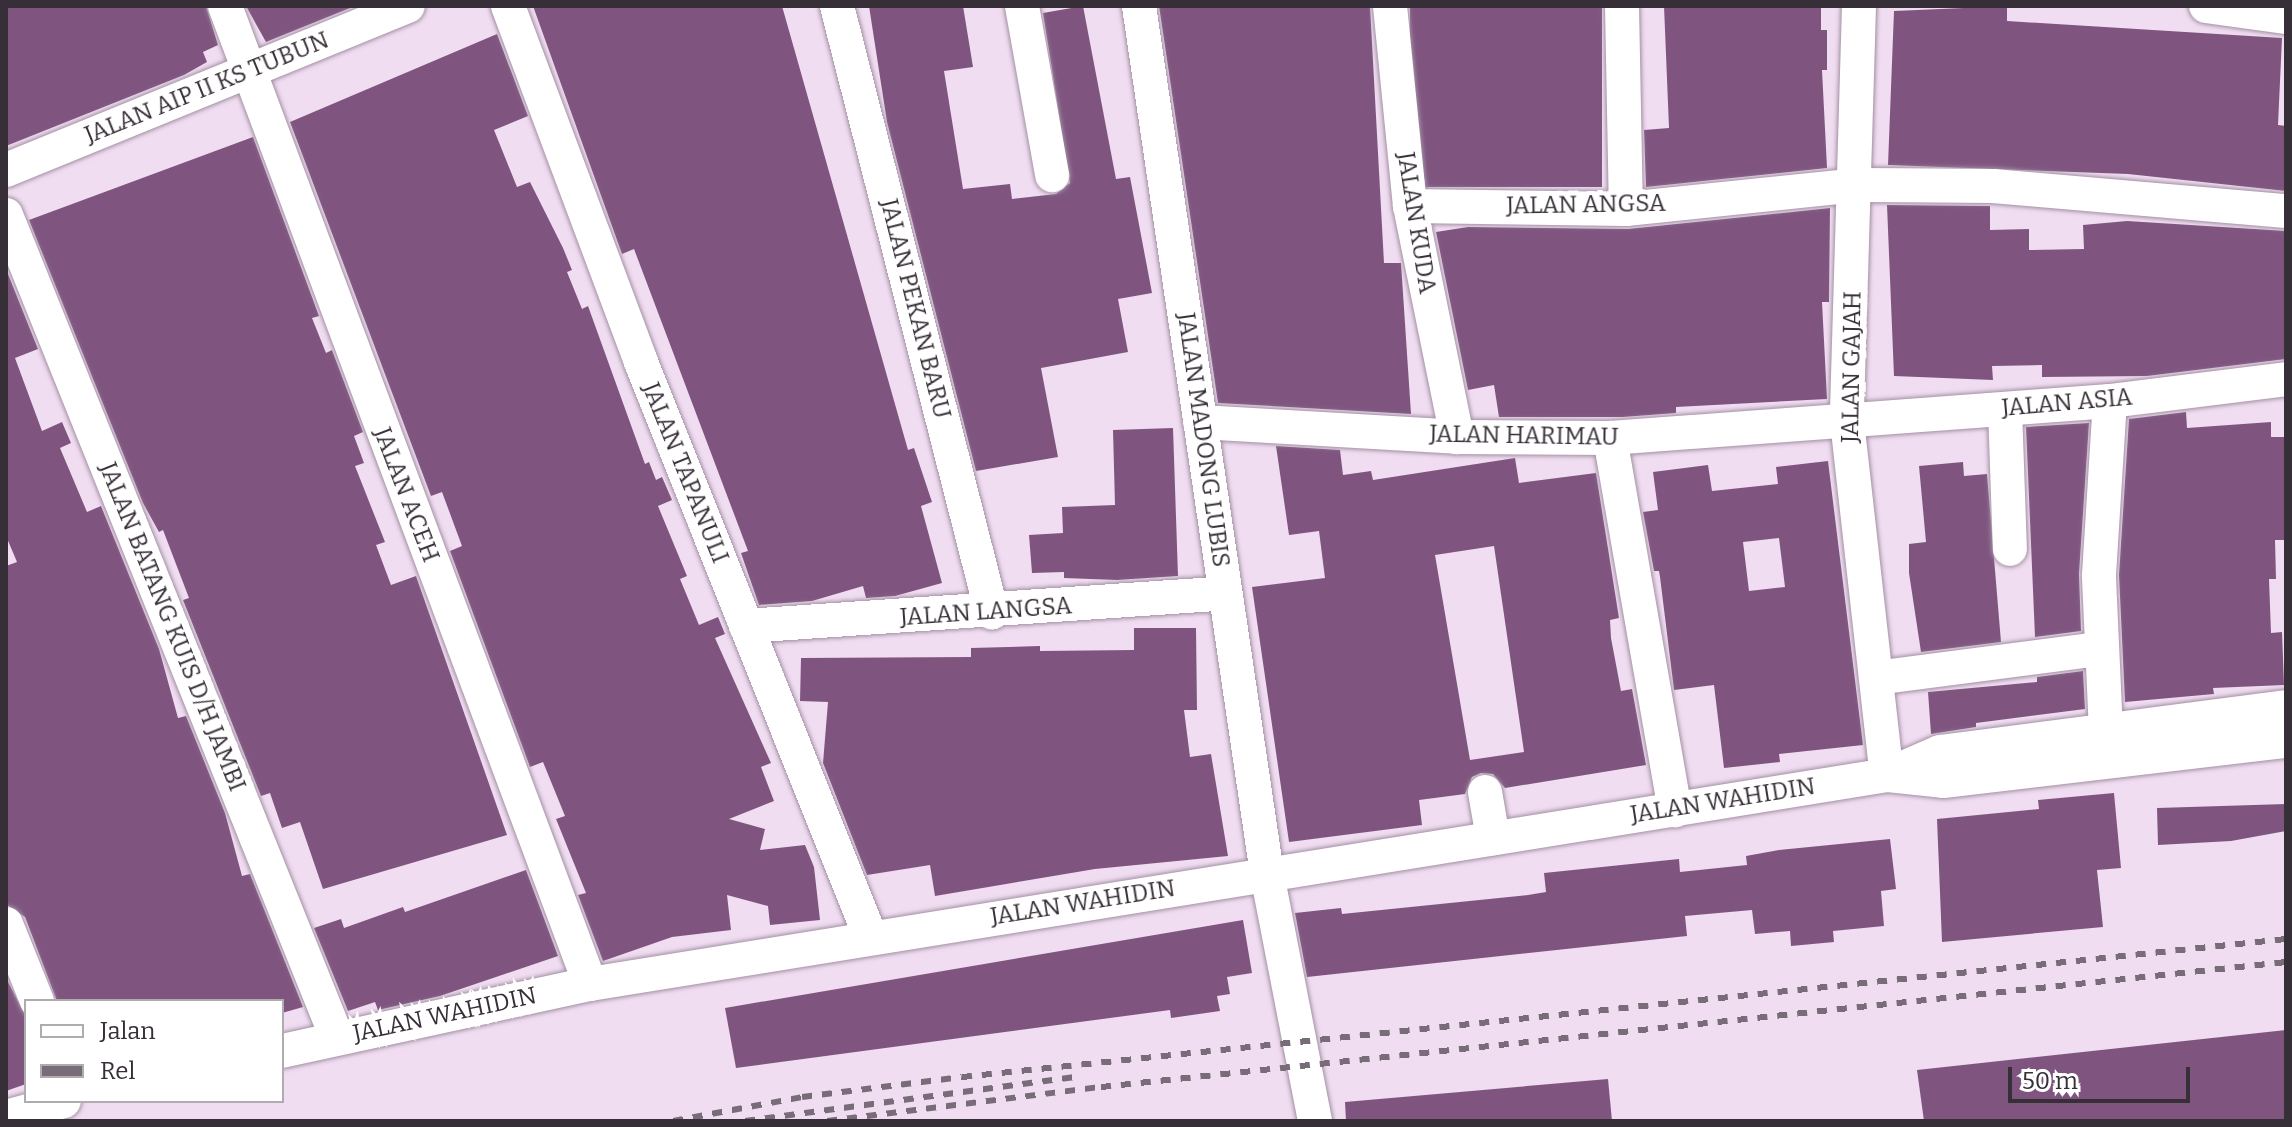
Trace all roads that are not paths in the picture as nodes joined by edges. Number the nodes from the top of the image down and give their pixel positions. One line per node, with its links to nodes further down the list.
1 (225, 6): 12 (street, JALAN ACEH)
2 (408, 6): 12 (street, JALAN AIP II KS TUBUN)
3 (508, 6): 30 (street, JALAN TAPANULI)
4 (837, 6): 29 (street, JALAN PEKAN BARU)
5 (1022, 6): 14 (street)
6 (1139, 6): 24 (street, JALAN MADONG LUBIS)
7 (1390, 6): 16 (street, JALAN KUDA)
8 (1622, 6): 17 (street)
9 (1859, 6): 15 (street, JALAN GAJAH)
10 (2206, 6): 11 (street)
11 (2285, 13)
12 (247, 70): 13 (street, JALAN AIP II KS TUBUN); 43 (street, JALAN ACEH)
13 (6, 170)
14 (1052, 175)
15 (1857, 185): 17 (street, JALAN ANGSA); 18 (street, JALAN ANGSA); 23 (street, JALAN GAJAH)
16 (1410, 206): 17 (street, JALAN ANGSA); 25 (street, JALAN KUDA)
17 (1626, 209)
18 (2286, 211)
19 (6, 215): 45 (street, JALAN BATANG KUIS D/H JAMBI)
20 (2286, 379): 21 (street, JALAN ASIA)
21 (2110, 401): 22 (street, JALAN ASIA); 31 (street)
22 (2005, 409): 23 (street, JALAN ASIA); 27 (street)
23 (1847, 421): 26 (street, JALAN HARIMAU); 32 (street, JALAN GAJAH)
24 (1200, 422): 25 (street, JALAN HARIMAU); 28 (street, JALAN MADONG LUBIS)
25 (1457, 437): 26 (street, JALAN HARIMAU)
26 (1610, 438): 38 (street)
27 (2010, 549)
28 (1225, 593): 29 (street, JALAN LANGSA); 40 (street, JALAN MADONG LUBIS)
29 (992, 613): 30 (street, JALAN LANGSA)
30 (746, 626): 42 (street, JALAN TAPANULI)
31 (2100, 649): 32 (street); 34 (street)
32 (1876, 678): 36 (street, JALAN GAJAH)
33 (2286, 707): 34 (street, JALAN WAHIDIN)
34 (2106, 732): 36 (street, JALAN WAHIDIN)
35 (2286, 741): 36 (street, JALAN WAHIDIN)
36 (1887, 775): 38 (street, JALAN WAHIDIN)
37 (1485, 792): 39 (street)
38 (1675, 810): 39 (street, JALAN WAHIDIN)
39 (1493, 838): 40 (street, JALAN WAHIDIN)
40 (1267, 874): 42 (street, JALAN WAHIDIN); 49 (street, JALAN MADONG LUBIS)
41 (6, 924): 44 (street)
42 (870, 936): 43 (street, JALAN WAHIDIN)
43 (590, 984): 45 (street, JALAN WAHIDIN)
44 (36, 999)
45 (337, 1038): 46 (street, JALAN WAHIDIN)
46 (284, 1051)
47 (57, 1103): 48 (street)
48 (6, 1117)
49 (1315, 1121)

